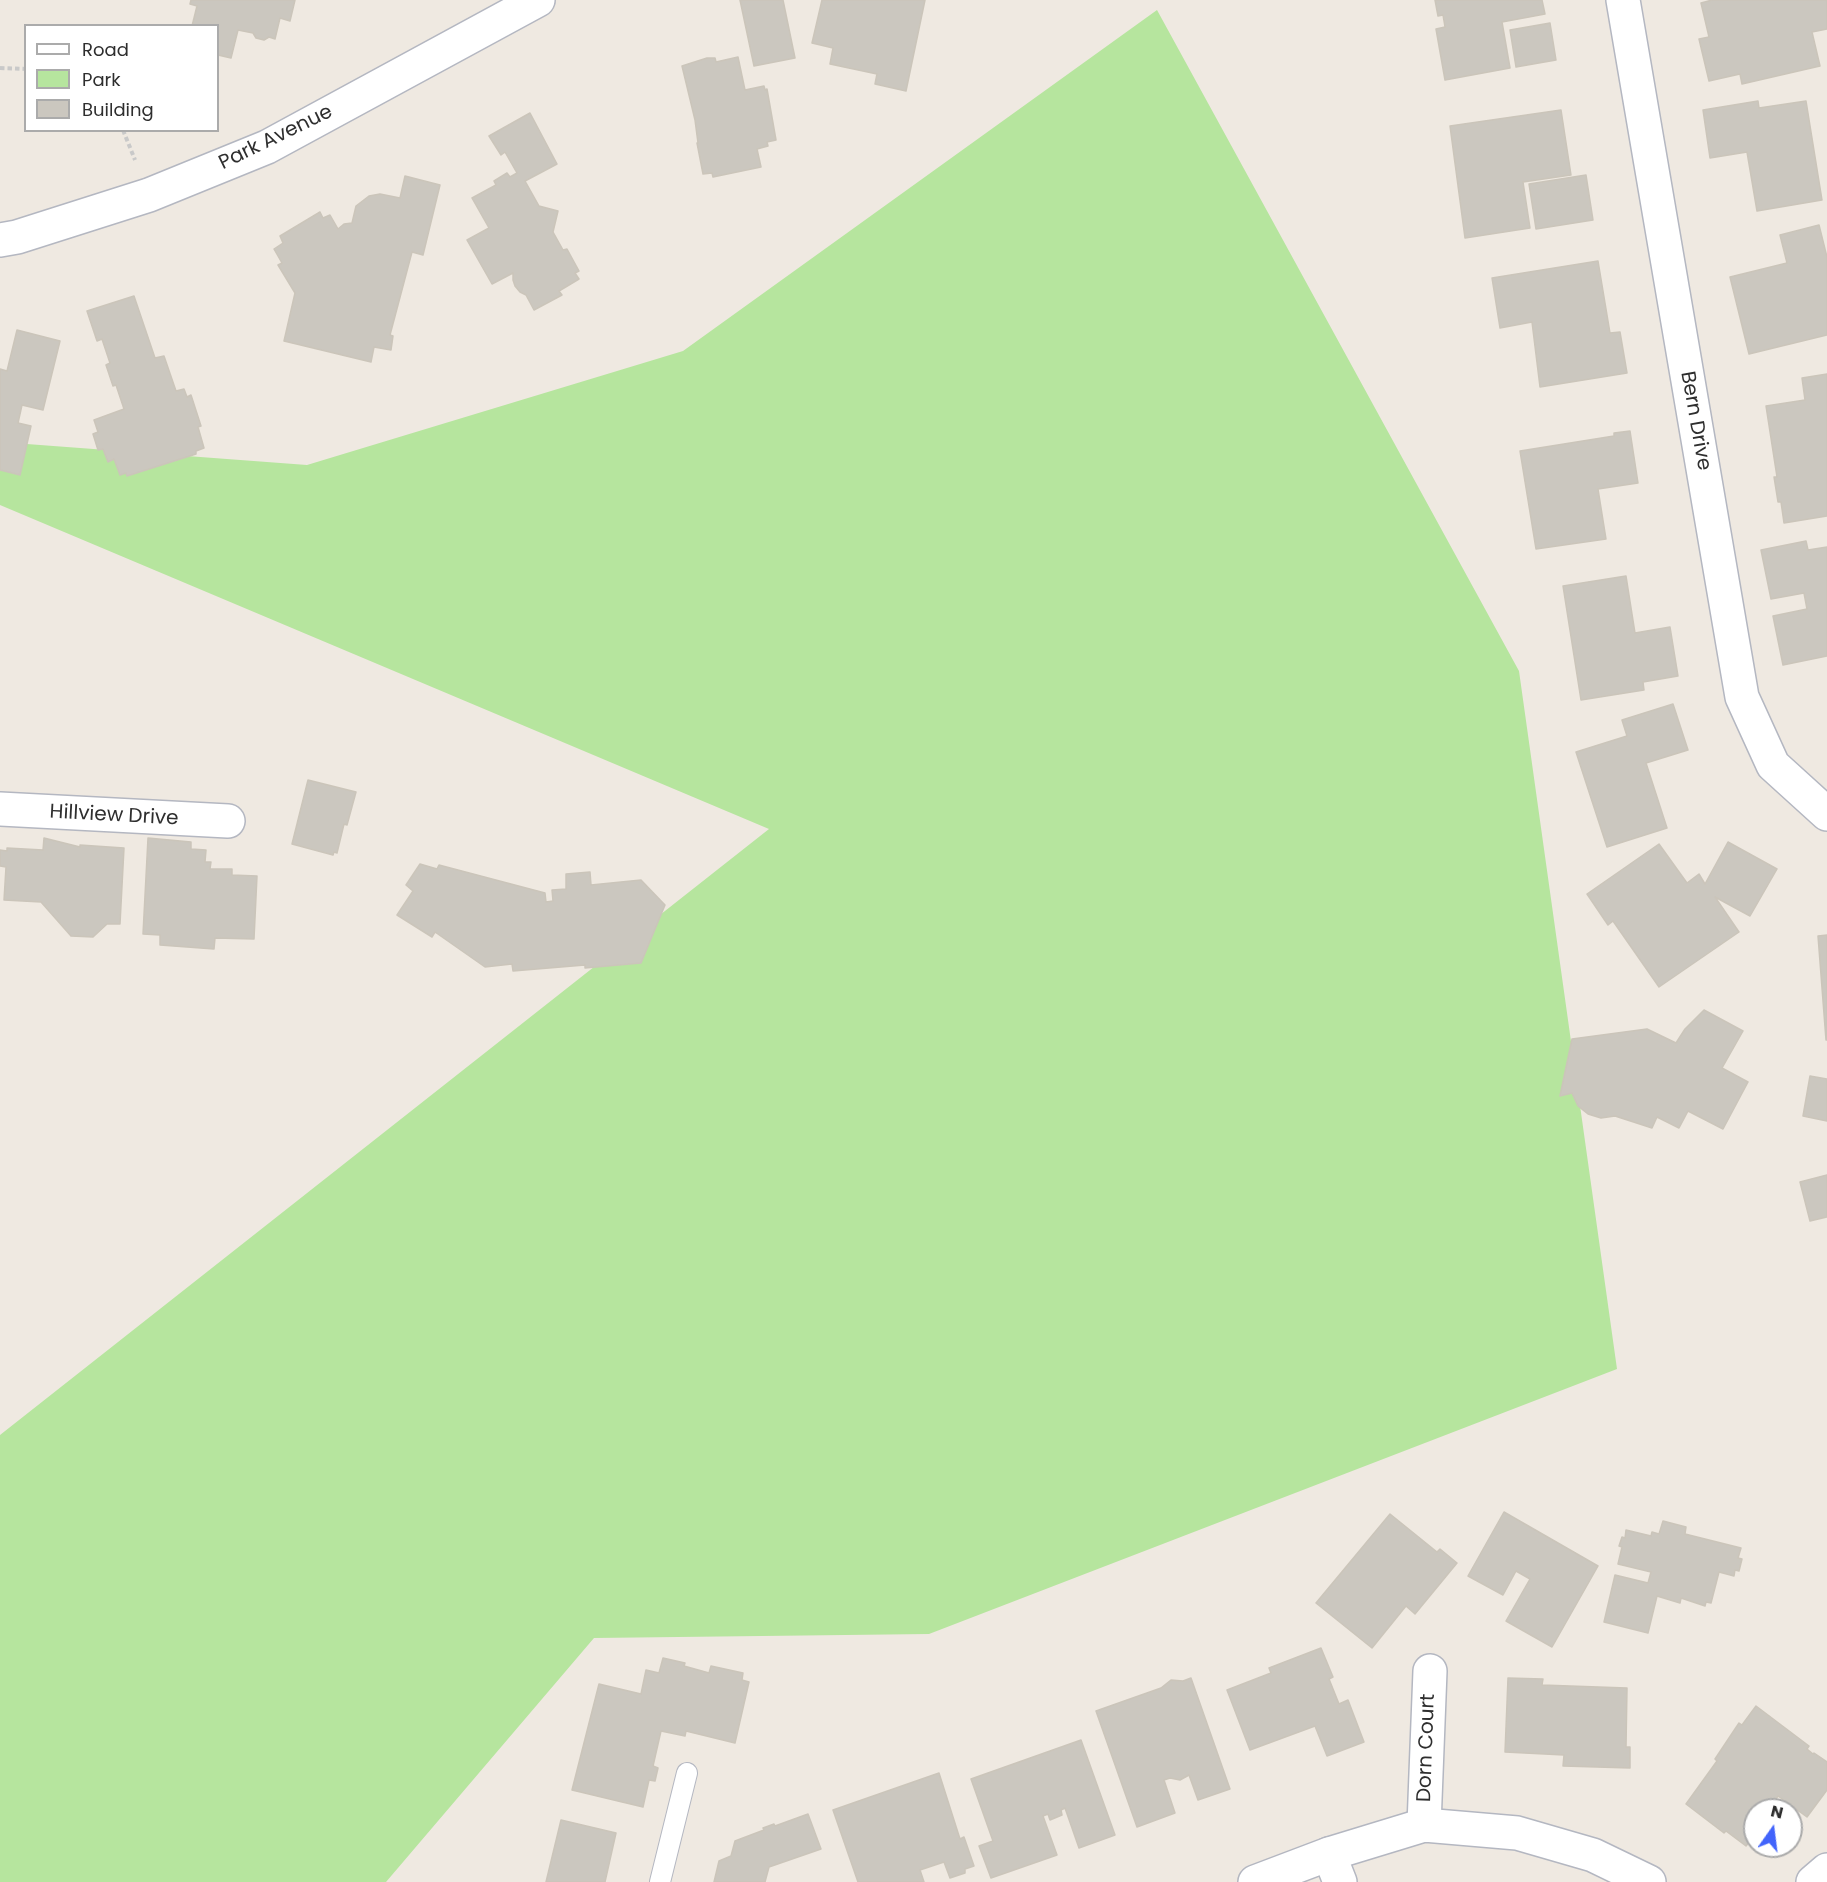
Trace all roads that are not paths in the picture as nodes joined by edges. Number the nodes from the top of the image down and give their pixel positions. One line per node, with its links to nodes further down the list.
1 (538, 0): 3 (street, Park Avenue)
2 (1623, 0): 5 (street, Bern Drive)
3 (0, 240)
4 (0, 809): 6 (street, Hillview Drive)
5 (1827, 814)
6 (228, 821)
7 (1430, 1671): 9 (street, Dorn Court)
8 (687, 1773): 12 (lane)
9 (1424, 1825): 10 (street); 14 (street)
10 (1334, 1868): 13 (street)
11 (1827, 1869): 15 (street)
12 (660, 1882)
13 (1256, 1882)
14 (1649, 1882)
15 (1813, 1882)

